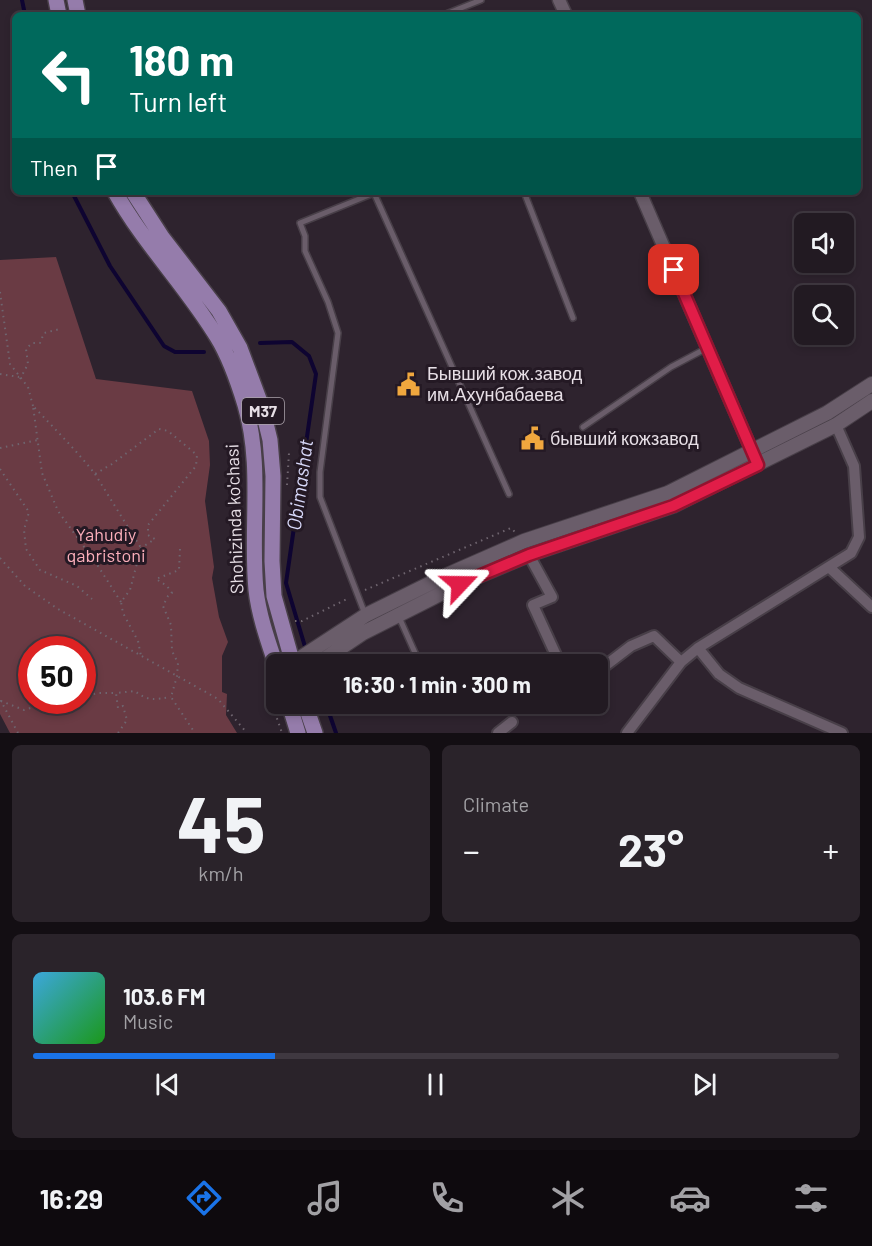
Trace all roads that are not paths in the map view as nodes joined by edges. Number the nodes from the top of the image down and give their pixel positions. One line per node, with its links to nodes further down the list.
1 (481, 0): 2 (lane)
2 (451, 12)
3 (118, 195): 23 (main road, Shohizinda ko'chasi / M37)
4 (135, 195): 24 (main road, Shohizinda ko'chasi / M37)
5 (369, 195): 20 (lane)
6 (375, 195): 16 (lane)
7 (525, 195): 9 (lane)
8 (641, 195): 10 (street)
9 (573, 318)
10 (707, 348): 14 (lane); 15 (street)
11 (872, 384): 15 (main road)
12 (872, 401): 13 (main road)
13 (836, 425): 15 (main road); 18 (street)
14 (583, 427)
15 (755, 459): 17 (main road); 20 (main road)
16 (509, 494)
17 (529, 555): 21 (main road); 28 (street)
18 (830, 568): 19 (street); 22 (street)
19 (872, 607)
20 (366, 615): 25 (main road)
21 (398, 615): 26 (main road); 27 (lane)
22 (698, 648): 29 (street); 38 (street)
23 (272, 654)
24 (289, 654)
25 (307, 654)
26 (332, 654)
27 (416, 654)
28 (556, 654)
29 (681, 662): 30 (street); 37 (street)
30 (608, 664)
31 (291, 714): 34 (main road)
32 (308, 714): 35 (main road)
33 (512, 722): 36 (street)
34 (298, 733)
35 (315, 733)
36 (498, 733)
37 (627, 733)
38 (842, 733)

